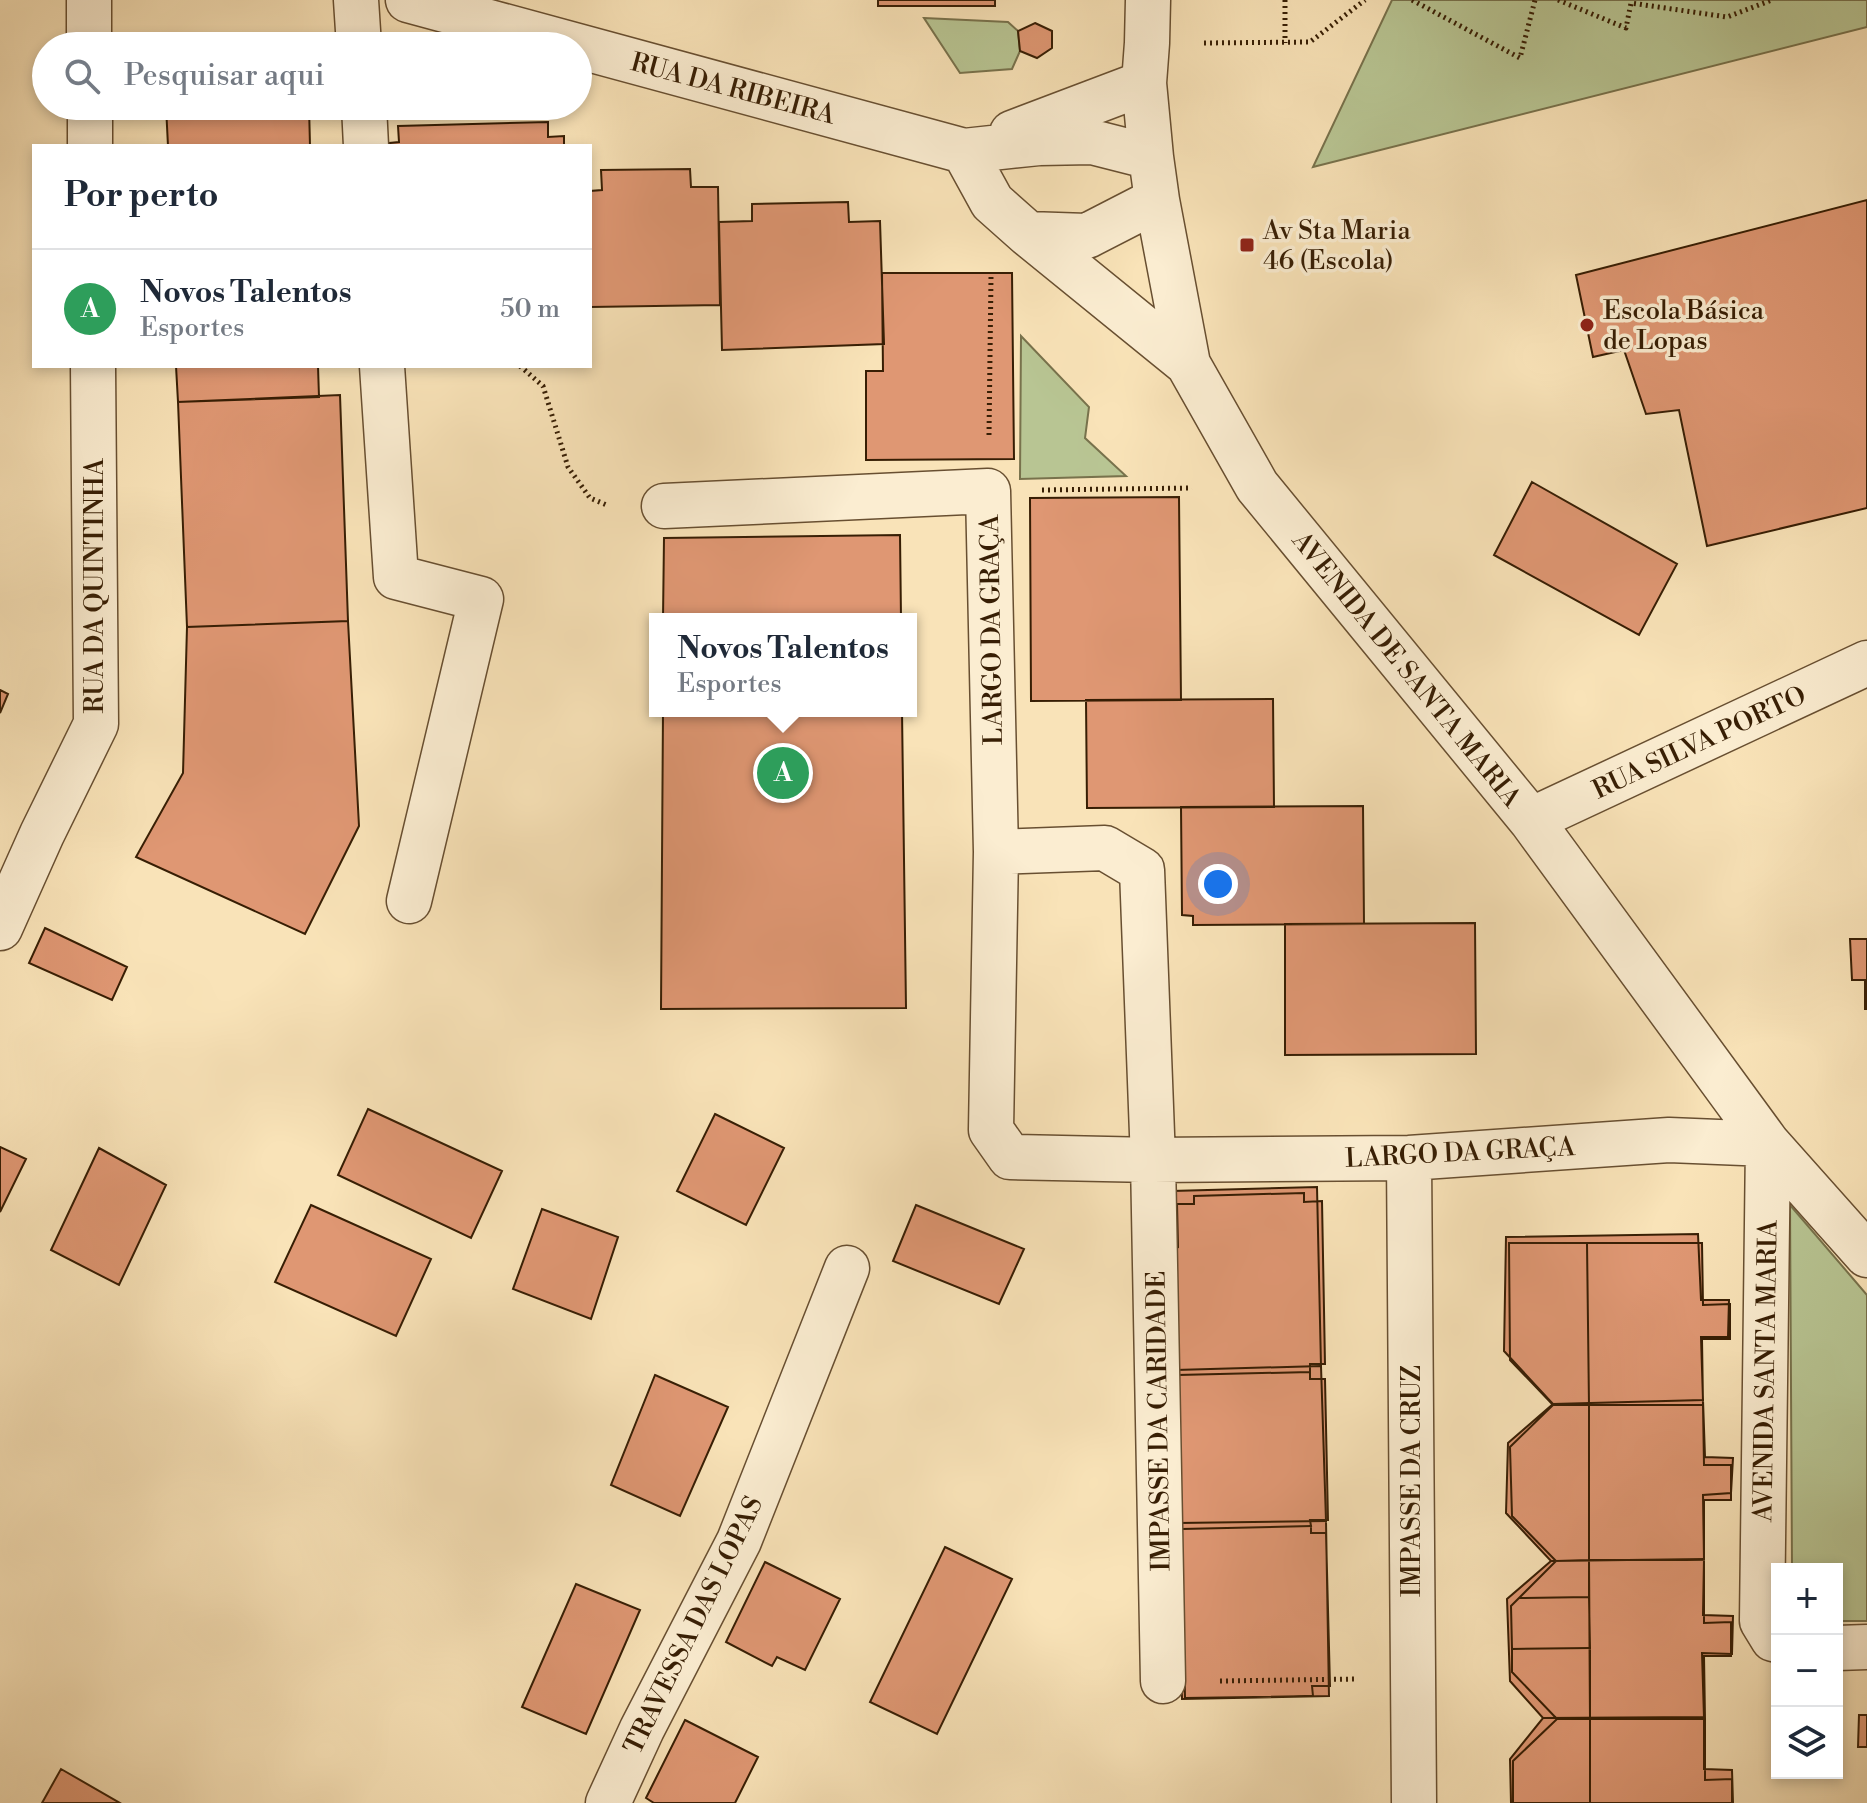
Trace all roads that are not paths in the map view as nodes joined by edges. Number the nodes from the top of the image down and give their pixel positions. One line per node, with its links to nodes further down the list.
1 (89, 0): 5 (street)
2 (356, 0): 6 (street)
3 (1148, 0): 9 (street, AVENIDA DE SANTA MARIA)
4 (433, 3): 7 (street, RUA DA RIBEIRA)
5 (89, 32)
6 (358, 32)
7 (537, 32)
8 (592, 47): 14 (street, RUA DA RIBEIRA)
9 (1146, 63): 14 (street); 15 (street, AVENIDA DE SANTA MARIA)
10 (90, 120): 12 (street)
11 (365, 120): 13 (street)
12 (90, 144)
13 (366, 144)
14 (964, 151): 15 (street, RUA DA RIBEIRA); 17 (street)
15 (1151, 157): 16 (street, AVENIDA DE SANTA MARIA)
16 (1157, 200): 17 (street); 18 (street, AVENIDA DE SANTA MARIA)
17 (1028, 234): 18 (street)
18 (1188, 364): 23 (street, AVENIDA DE SANTA MARIA)
19 (93, 368): 26 (street, RUA DA QUINTINHA)
20 (382, 368): 25 (street)
21 (664, 506): 24 (street, LARGO DA GRAÇA)
22 (1867, 663): 23 (street, RUA SILVA PORTO)
23 (1531, 820): 27 (street, AVENIDA DE SANTA MARIA)
24 (996, 852): 29 (street); 29 (street, LARGO DA GRAÇA)
25 (409, 901)
26 (0, 928)
27 (1768, 1144): 28 (street, LARGO DA GRAÇA); 30 (street, AVENIDA DE SANTA MARIA); 32 (street, AVENIDA SANTA MARIA)
28 (1409, 1158): 29 (street, LARGO DA GRAÇA); 37 (street, IMPASSE DA CRUZ)
29 (1153, 1160): 35 (street, IMPASSE DA CARIDADE)
30 (1867, 1255)
31 (847, 1268): 36 (street, TRAVESSA DAS LOPAS)
32 (1771, 1636)
33 (1867, 1647): 34 (street)
34 (1843, 1648)
35 (1163, 1681)
36 (608, 1803)
37 (1414, 1803)

